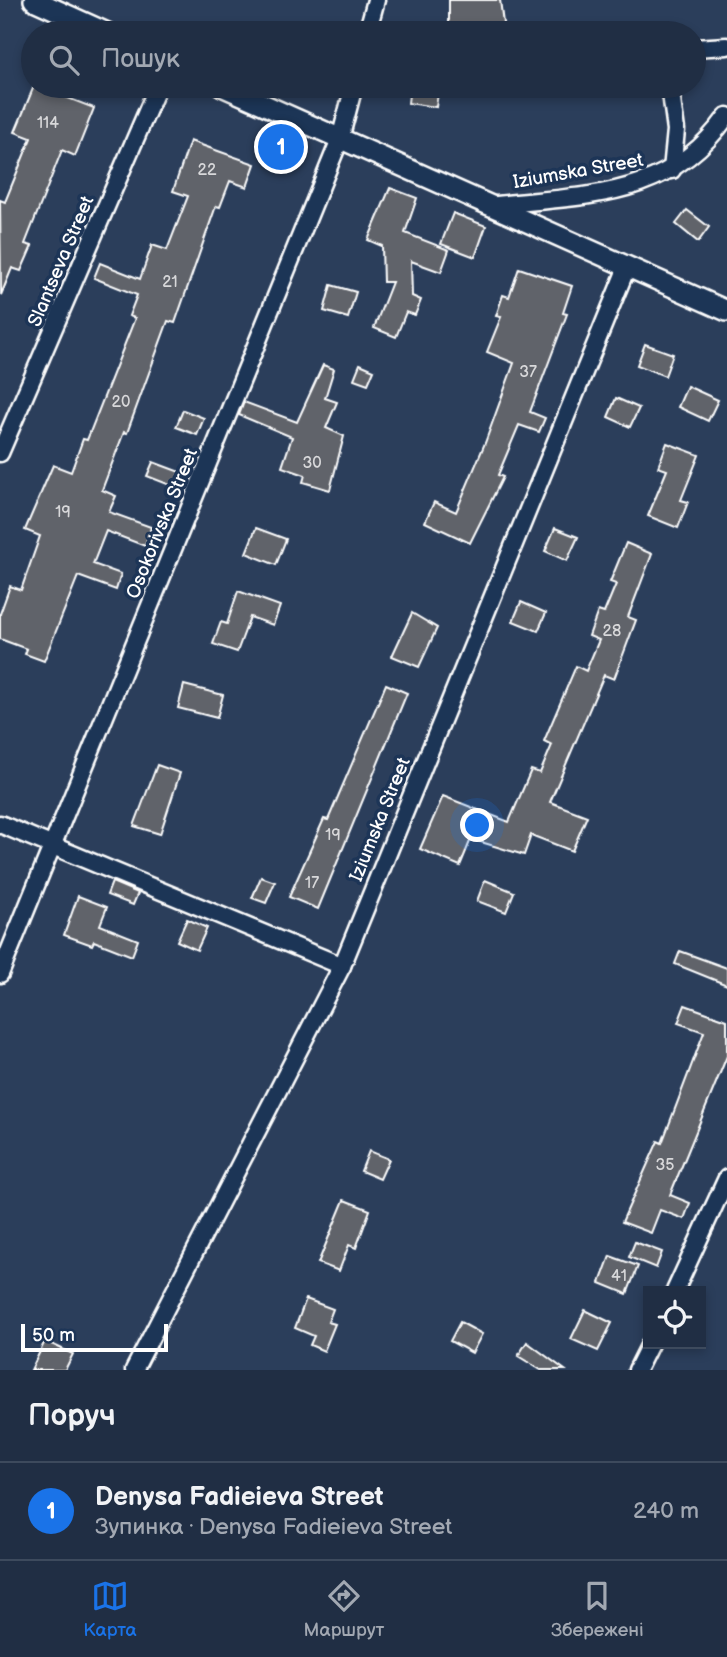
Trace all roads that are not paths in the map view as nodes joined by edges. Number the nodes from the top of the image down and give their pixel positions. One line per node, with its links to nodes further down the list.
1 (34, 0): 3 (street)
2 (376, 0): 4 (street)
3 (80, 21)
4 (370, 21)
5 (727, 46): 6 (street)
6 (706, 47)
7 (153, 98): 17 (street, Slantseva Street)
8 (249, 98): 12 (street)
9 (351, 98): 12 (street, Osokorivska Street)
10 (672, 98): 13 (street, Iziumska Street)
11 (727, 116): 13 (street, Iziumska Street)
12 (340, 139): 14 (street); 19 (street, Osokorivska Street)
13 (672, 170): 14 (street, Iziumska Street)
14 (489, 206): 15 (street)
15 (627, 267): 16 (street); 20 (street, Iziumska Street)
16 (727, 311)
17 (0, 453)
18 (0, 824): 19 (street)
19 (52, 846): 20 (street); 21 (street, Osokorivska Street)
20 (342, 966): 25 (street, Iziumska Street)
21 (0, 974)
22 (727, 1178): 23 (street)
23 (677, 1286)
24 (648, 1349): 26 (street)
25 (134, 1370)
26 (637, 1370)

